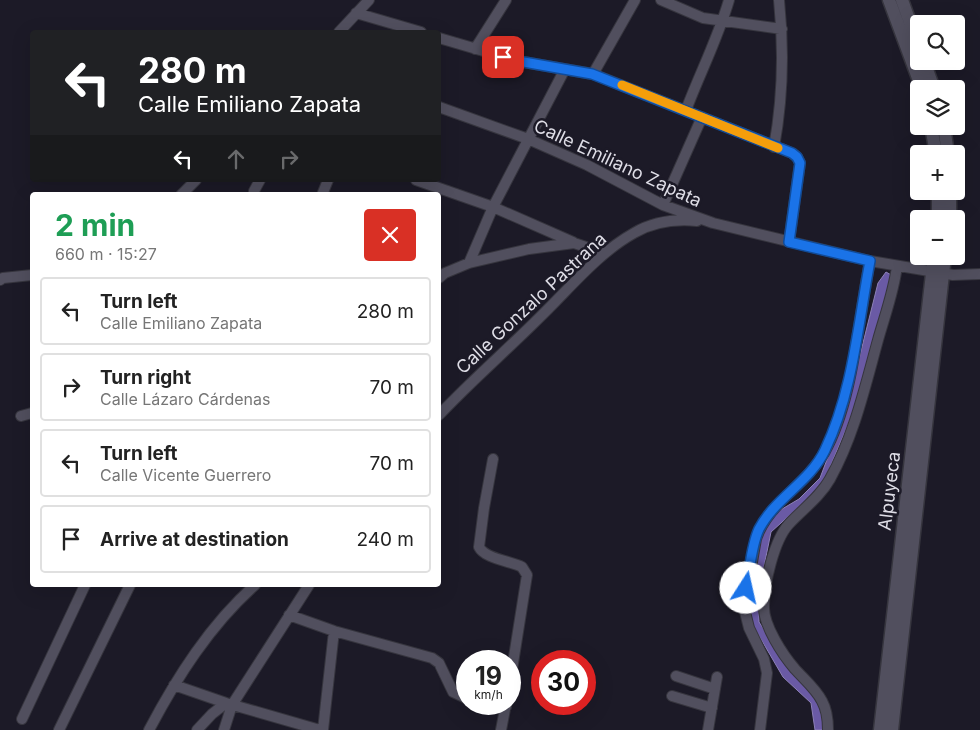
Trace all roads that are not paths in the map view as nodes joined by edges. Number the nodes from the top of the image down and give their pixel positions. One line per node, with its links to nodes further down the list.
1 (368, 0): 9 (street)
2 (635, 0): 18 (street)
3 (661, 0): 10 (street)
4 (729, 0): 10 (street)
5 (779, 0): 14 (street)
6 (890, 0): 19 (main road)
7 (902, 0): 11 (main road)
8 (502, 1): 16 (street)
9 (356, 13): 12 (street); 13 (street)
10 (723, 22): 14 (street); 21 (street)
11 (910, 22)
12 (341, 30)
13 (414, 30)
14 (782, 30): 24 (street)
15 (441, 39): 16 (street)
16 (475, 49): 17 (street)
17 (565, 69): 18 (street); 23 (street)
18 (592, 74): 21 (street)
19 (919, 80)
20 (441, 107): 23 (street, Calle Emiliano Zapata)
21 (686, 110): 22 (street)
22 (702, 117): 24 (street); 30 (street)
23 (528, 139): 30 (street, Calle Emiliano Zapata); 31 (street)
24 (774, 147): 33 (street)
25 (194, 182): 29 (street)
26 (259, 182): 28 (street)
27 (422, 182): 31 (street)
28 (254, 191)
29 (187, 192)
30 (663, 205): 32 (street, Calle Emiliano Zapata)
31 (493, 207): 34 (street); 37 (street)
32 (713, 223): 33 (street, Calle Emiliano Zapata); 35 (street, Calle Gonzalo Pastrana)
33 (789, 242): 36 (street, Calle Emiliano Zapata)
34 (574, 243): 35 (street); 37 (street)
35 (604, 253): 46 (street, Calle Gonzalo Pastrana)
36 (870, 261): 40 (street, Calle Emiliano Zapata); 75 (street)
37 (469, 264): 42 (street)
38 (936, 265): 41 (main road, Alpuyeca)
39 (941, 265): 41 (main road, Alpuyeca)
40 (897, 266): 41 (street, Calle Emiliano Zapata); 76 (street)
41 (937, 273): 43 (street, Calle Emiliano Zapata); 77 (main road, Alpuyeca); 78 (main road, Alpuyeca)
42 (441, 274)
43 (980, 274)
44 (30, 275): 45 (street)
45 (1, 277)
46 (441, 413)
47 (30, 414): 48 (street)
48 (20, 416)
49 (493, 460): 56 (street)
50 (84, 587): 66 (street)
51 (129, 587): 68 (street)
52 (253, 587): 59 (street)
53 (308, 587): 54 (street)
54 (290, 615): 55 (street); 63 (street)
55 (334, 631): 61 (street); 72 (street)
56 (515, 650)
57 (676, 676): 60 (street)
58 (717, 677): 60 (street)
59 (174, 685): 63 (street); 69 (street)
60 (715, 689): 64 (street)
61 (456, 693)
62 (672, 696): 64 (street)
63 (229, 704): 67 (street); 70 (street); 71 (street)
64 (712, 708): 74 (street)
65 (504, 715): 73 (street)
66 (22, 719)
67 (288, 726): 72 (street)
68 (59, 730)
69 (148, 730)
70 (197, 730)
71 (224, 730)
72 (321, 730)
73 (501, 730)
74 (708, 730)
75 (760, 730)
76 (828, 730)
77 (880, 730)
78 (892, 730)

